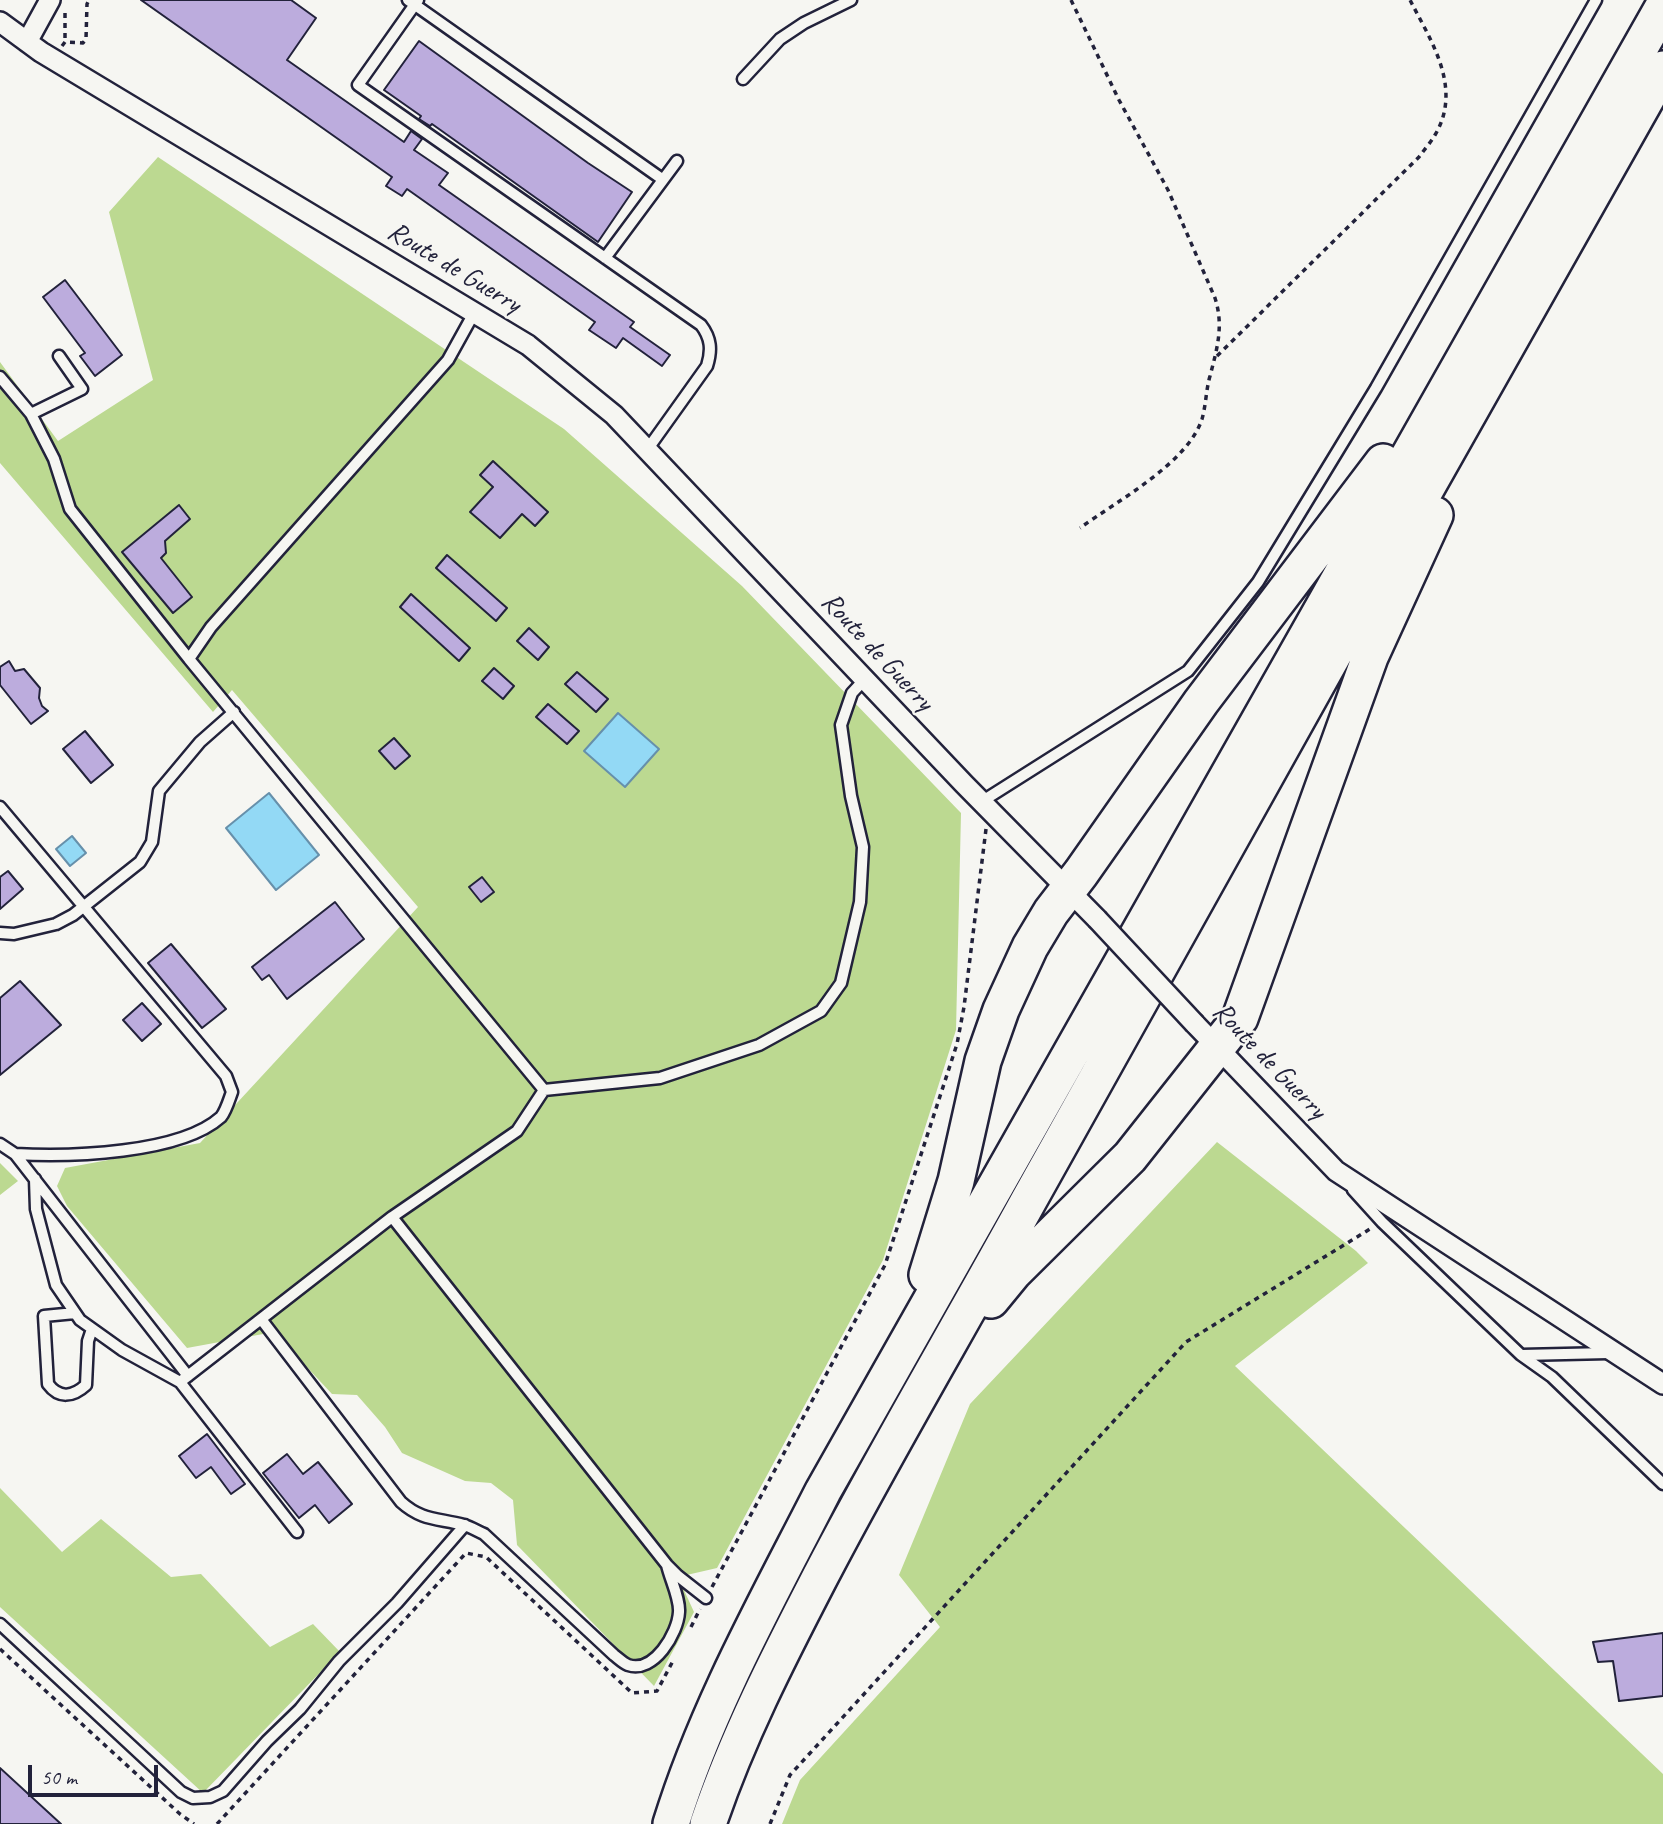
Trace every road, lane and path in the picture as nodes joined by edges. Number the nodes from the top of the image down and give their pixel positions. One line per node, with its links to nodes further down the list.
1 (50, 0): 10 (street)
2 (89, 0): 11 (path)
3 (851, 0): 13 (lane)
4 (1070, 0): 21 (path)
5 (1409, 0): 21 (path)
6 (1596, 0): 29 (lane)
7 (414, 2): 15 (lane); 17 (lane)
8 (1663, 8): 18 (highway)
9 (0, 22): 10 (street, Route de Guerry)
10 (27, 42): 11 (street, Route de Guerry)
11 (53, 60): 19 (street, Route de Guerry)
12 (1663, 69): 16 (highway)
13 (743, 79)
14 (677, 161): 15 (lane)
15 (662, 178): 17 (lane)
16 (1589, 201): 34 (highway); 47 (highway)
17 (605, 258): 24 (lane)
18 (1511, 274): 31 (highway); 48 (highway)
19 (474, 313): 24 (street, Route de Guerry); 26 (lane)
20 (59, 356): 23 (lane)
21 (1216, 358): 25 (path)
22 (0, 377): 23 (lane)
23 (31, 414): 26 (lane)
24 (648, 450): 27 (street, Route de Guerry)
25 (1080, 528)
26 (189, 659): 28 (lane)
27 (865, 679): 29 (street, Route de Guerry); 35 (lane)
28 (234, 712): 32 (lane); 35 (lane)
29 (985, 806): 31 (street, Route de Guerry); 55 (path)
30 (0, 807): 32 (lane)
31 (1067, 891): 34 (street, Route de Guerry, bridge); 48 (highway)
32 (83, 907): 33 (lane); 37 (lane)
33 (0, 933)
34 (1206, 1036): 38 (street, Route de Guerry); 47 (highway)
35 (544, 1090): 40 (lane)
36 (0, 1144): 37 (lane)
37 (15, 1154): 39 (lane)
38 (1336, 1171): 41 (lane); 45 (street, Route de Guerry)
39 (35, 1179): 42 (lane); 49 (lane)
40 (392, 1217): 43 (lane); 54 (lane)
41 (1382, 1222): 46 (lane); 64 (path)
42 (75, 1313): 44 (lane); 44 (lane)
43 (261, 1319): 49 (lane); 52 (lane)
44 (92, 1329): 49 (lane)
45 (1616, 1353): 46 (lane); 50 (street, Route de Guerry)
46 (1521, 1355): 51 (lane)
47 (933, 1371): 63 (highway)
48 (888, 1377): 62 (highway)
49 (184, 1379): 53 (lane)
50 (1663, 1384)
51 (1663, 1484)
52 (464, 1525): 54 (lane); 56 (lane)
53 (297, 1531)
54 (667, 1564): 55 (lane)
55 (706, 1598): 57 (path)
56 (0, 1625)
57 (688, 1633)
58 (0, 1649): 60 (path)
59 (675, 1656): 61 (path)
60 (194, 1824)
61 (217, 1824)
62 (671, 1824)
63 (708, 1824)
64 (770, 1824)

